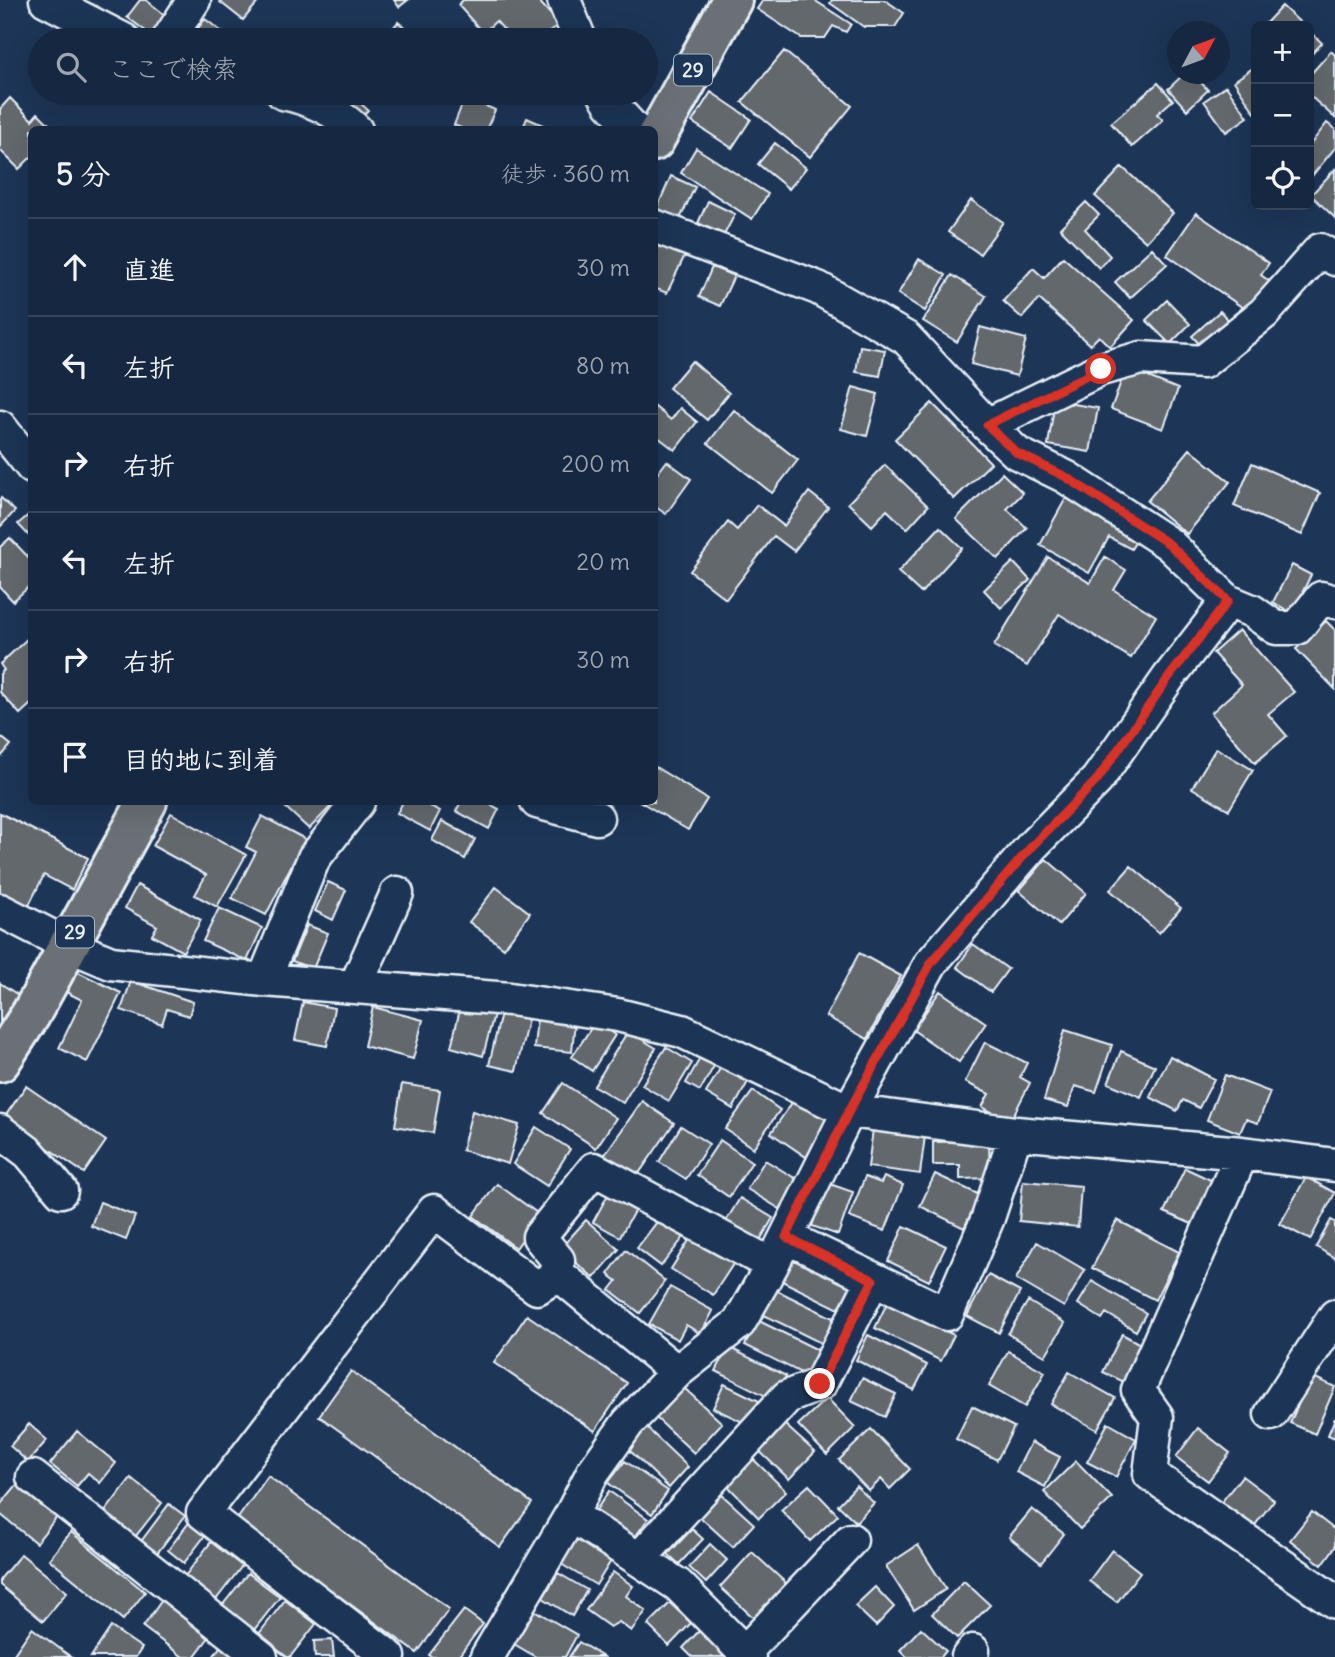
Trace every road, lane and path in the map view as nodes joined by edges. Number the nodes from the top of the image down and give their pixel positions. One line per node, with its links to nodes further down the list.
1 (46, 0): 5 (street)
2 (194, 0): 6 (street)
3 (564, 0): 7 (street)
4 (732, 0): 12 (main road, 29)
5 (101, 28)
6 (176, 28)
7 (575, 28)
8 (317, 105): 10 (street)
9 (613, 105): 11 (street)
10 (352, 126)
11 (631, 126)
12 (658, 134)
13 (658, 228): 15 (street)
14 (1335, 258): 15 (street)
15 (987, 425): 18 (street)
16 (0, 427): 17 (street)
17 (28, 462)
18 (1228, 601): 19 (street); 30 (street)
19 (1335, 602)
20 (145, 805): 26 (main road, 29)
21 (356, 805): 27 (street)
22 (548, 805): 23 (street)
23 (597, 818)
24 (397, 893): 28 (street)
25 (0, 910): 26 (street)
26 (68, 945): 27 (street); 29 (main road, 29)
27 (264, 980): 28 (street)
28 (355, 987): 30 (street)
29 (0, 1062)
30 (849, 1111): 32 (street); 36 (street)
31 (0, 1131): 35 (street)
32 (1016, 1133): 33 (street); 39 (street)
33 (1242, 1153): 34 (street); 47 (street)
34 (1335, 1165)
35 (61, 1191)
36 (786, 1237): 37 (street); 39 (street)
37 (772, 1265): 38 (street); 41 (street)
38 (558, 1274): 41 (street); 51 (street)
39 (873, 1280): 46 (street)
40 (1335, 1316): 42 (street)
41 (677, 1371): 44 (street)
42 (1271, 1414)
43 (33, 1477): 50 (street)
44 (571, 1515): 46 (street); 48 (street)
45 (851, 1540): 49 (street)
46 (639, 1559): 49 (street)
47 (1335, 1602)
48 (499, 1653)
49 (747, 1654)
50 (261, 1657)
51 (389, 1657)

